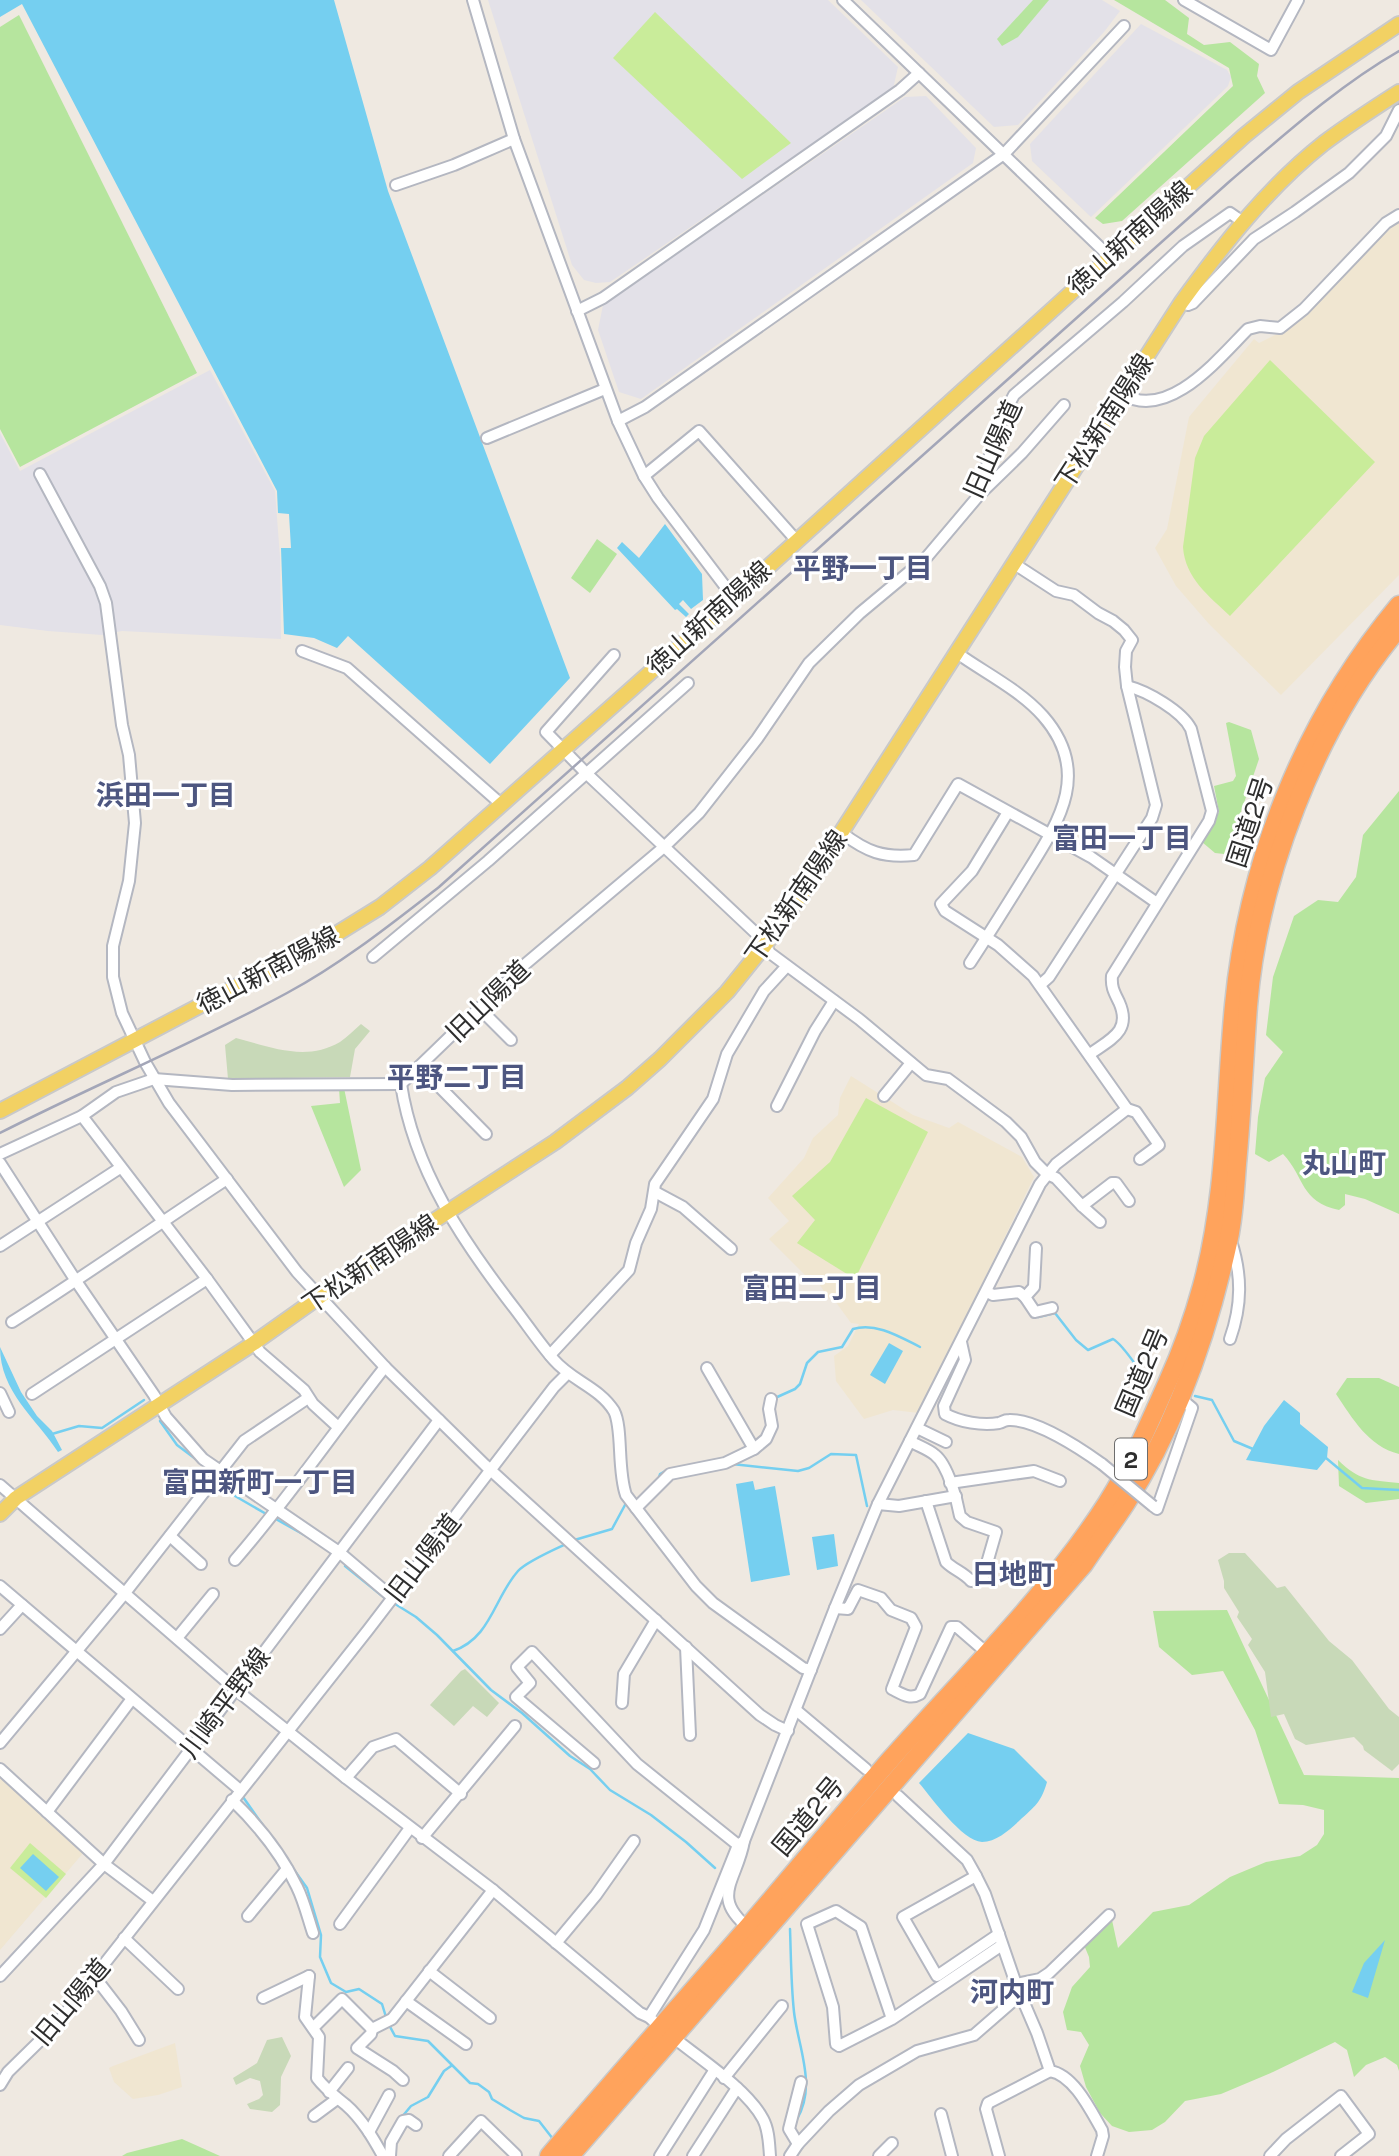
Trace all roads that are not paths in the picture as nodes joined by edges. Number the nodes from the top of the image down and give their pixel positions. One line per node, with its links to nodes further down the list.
1 (473, 0): 10 (street)
2 (843, 0): 7 (street)
3 (1184, 0): 4 (street)
4 (1298, 0)
5 (1399, 24): 15 (main road, 徳山新南陽線)
6 (1124, 26): 11 (street)
7 (919, 73): 11 (street); 17 (street)
8 (1399, 92): 14 (main road, 下松新南陽線)
9 (1399, 110): 16 (street)
10 (514, 139): 12 (street); 17 (street)
11 (1004, 154): 15 (street); 21 (street)
12 (396, 185)
13 (1399, 215): 19 (street)
14 (1242, 222): 16 (main road, 下松新南陽線); 25 (street, 旧山陽道)
15 (1109, 256): 26 (main road, 徳山新南陽線)
16 (1181, 303): 19 (main road, 下松新南陽線)
17 (577, 311): 18 (street)
18 (605, 388): 21 (street); 22 (street)
19 (1122, 394): 27 (main road, 下松新南陽線)
20 (1064, 405): 25 (street)
21 (618, 421): 24 (street)
22 (487, 438)
23 (40, 474): 53 (street)
24 (644, 476): 26 (street); 28 (street)
25 (980, 494): 42 (street, 旧山陽道)
26 (796, 540): 28 (main road, 徳山新南陽線)
27 (1013, 563): 32 (main road, 下松新南陽線); 35 (street)
28 (734, 598): 36 (main road, 徳山新南陽線)
29 (1399, 606): 138 (highway, 国道2号 / 2)
30 (1399, 628): 79 (highway, 国道2号 / 2)
31 (302, 651): 38 (street)
32 (957, 653): 40 (main road, 下松新南陽線); 41 (street)
33 (614, 655): 36 (street)
34 (688, 683): 37 (street)
35 (1127, 686): 43 (street); 44 (street)
36 (564, 748): 37 (street); 38 (main road, 徳山新南陽線)
37 (586, 773): 42 (street); 47 (street)
38 (501, 804): 53 (main road, 徳山新南陽線)
39 (1007, 811): 40 (street); 41 (street); 45 (street)
40 (842, 833): 46 (main road, 下松新南陽線)
41 (1050, 836): 43 (street); 45 (street)
42 (664, 847): 46 (street); 52 (street, 旧山陽道)
43 (1115, 875): 44 (street); 50 (street)
44 (1157, 903): 55 (street)
45 (986, 937): 48 (street); 50 (street)
46 (765, 945): 49 (street); 75 (main road, 下松新南陽線)
47 (373, 957)
48 (970, 963)
49 (786, 967): 51 (street); 72 (street)
50 (1040, 985): 55 (street)
51 (834, 1001): 56 (street); 61 (street)
52 (480, 1009): 54 (street); 57 (street, 旧山陽道)
53 (135, 1040): 58 (street); 63 (main road, 徳山新南陽線)
54 (511, 1040)
55 (1090, 1054): 62 (street)
56 (911, 1063): 60 (street); 70 (street)
57 (420, 1067): 59 (street, 旧山陽道); 65 (street)
58 (154, 1079): 59 (street); 64 (street); 71 (street)
59 (401, 1084): 75 (street)
60 (884, 1096)
61 (777, 1106)
62 (1127, 1109): 67 (street); 70 (street)
63 (0, 1111)
64 (82, 1116): 66 (street); 69 (street)
65 (486, 1135)
66 (0, 1154)
67 (1140, 1159)
68 (0, 1163): 76 (street)
69 (120, 1168): 76 (street); 77 (street)
70 (1047, 1174): 74 (street); 85 (street)
71 (227, 1179): 77 (street); 86 (street)
72 (655, 1192): 82 (street); 94 (street)
73 (1129, 1200): 74 (street)
74 (1082, 1206): 78 (street)
75 (448, 1212): 86 (main road, 下松新南陽線); 94 (street)
76 (37, 1221): 80 (street); 84 (street)
77 (162, 1221): 83 (street); 84 (street)
78 (1100, 1222)
79 (1229, 1235): 91 (street); 101 (highway, 国道2号 / 2)
80 (0, 1246)
81 (1036, 1248): 87 (street)
82 (731, 1249)
83 (207, 1279): 90 (street); 93 (street)
84 (76, 1281): 89 (street); 90 (street)
85 (987, 1292): 87 (street); 92 (street)
86 (320, 1296): 93 (main road, 下松新南陽線); 95 (street)
87 (1025, 1297): 88 (street)
88 (1052, 1308)
89 (12, 1322)
90 (115, 1337): 99 (street); 103 (street)
91 (1230, 1339)
92 (961, 1342): 101 (street, bridge); 107 (street)
93 (254, 1343): 100 (street); 103 (main road, 下松新南陽線)
94 (550, 1355): 97 (street)
95 (384, 1367): 105 (street); 106 (street)
96 (707, 1368): 110 (street)
97 (567, 1374): 111 (street, 旧山陽道); 120 (street)
98 (0, 1393): 104 (street)
99 (32, 1394)
100 (309, 1398): 106 (street); 112 (street)
101 (1180, 1398): 171 (highway, 国道2号 / 2)
102 (771, 1399): 110 (street)
103 (160, 1405): 112 (street); 117 (main road, 下松新南陽線)
104 (9, 1412)
105 (439, 1420): 111 (street); 124 (street, 川崎平野線)
106 (337, 1426): 121 (street)
107 (917, 1428): 108 (street); 109 (street)
108 (910, 1441): 114 (street); 119 (street)
109 (946, 1442)
110 (754, 1449): 120 (street)
111 (491, 1470): 130 (street, 旧山陽道); 133 (street)
112 (219, 1474): 121 (street); 123 (street)
113 (1060, 1481): 114 (street)
114 (950, 1483): 116 (street)
115 (0, 1485): 117 (street)
116 (956, 1496): 118 (street); 118 (street)
117 (16, 1498): 122 (main road, 下松新南陽線); 128 (street)
118 (926, 1501): 119 (street)
119 (878, 1504): 132 (street)
120 (636, 1508): 139 (street)
121 (278, 1511): 124 (street); 125 (street)
122 (0, 1514)
123 (170, 1536): 126 (street); 128 (street)
124 (339, 1552): 130 (street); 140 (street, 川崎平野線)
125 (235, 1560)
126 (201, 1564)
127 (0, 1586): 131 (street)
128 (125, 1593): 135 (street); 137 (street)
129 (213, 1594): 135 (street)
130 (392, 1597): 145 (street, 旧山陽道)
131 (22, 1605): 134 (street); 137 (street)
132 (835, 1608): 138 (street); 139 (street)
133 (656, 1620): 136 (street); 142 (street)
134 (0, 1629)
135 (177, 1638): 140 (street)
136 (686, 1647): 146 (street); 147 (street)
137 (77, 1651): 141 (street); 148 (street)
138 (987, 1653): 171 (highway, 国道2号 / 2)
139 (811, 1671): 143 (street)
140 (235, 1689): 145 (street); 149 (street, 川崎平野線)
141 (131, 1700): 149 (street); 158 (street)
142 (622, 1703)
143 (796, 1710): 146 (street); 152 (street)
144 (515, 1726): 155 (street)
145 (287, 1730): 153 (street); 154 (street, 旧山陽道)
146 (788, 1731): 162 (street)
147 (690, 1735)
148 (0, 1743)
149 (190, 1748): 154 (street); 163 (street, 川崎平野線)
150 (594, 1763): 162 (street)
151 (0, 1769): 158 (street)
152 (866, 1769)
153 (346, 1778): 155 (street); 159 (street)
154 (240, 1790): 157 (street, 旧山陽道)
155 (460, 1794): 160 (street)
156 (898, 1796): 165 (street)
157 (232, 1800): 164 (street); 167 (street, 旧山陽道)
158 (47, 1812): 163 (street)
159 (410, 1828): 160 (street); 170 (street)
160 (422, 1838): 166 (street)
161 (634, 1841): 175 (street)
162 (741, 1843): 171 (street); 188 (street)
163 (104, 1864): 167 (street); 177 (street, 川崎平野線)
164 (288, 1869): 169 (street); 172 (street)
165 (976, 1876): 174 (street); 174 (street)
166 (493, 1890): 175 (street); 176 (street)
167 (153, 1901): 173 (street, 旧山陽道)
168 (1109, 1915): 179 (street)
169 (248, 1916)
170 (340, 1924)
171 (754, 1932): 188 (highway, 国道2号 / 2)
172 (313, 1933)
173 (124, 1938): 178 (street, 旧山陽道); 180 (street)
174 (1000, 1940): 179 (street); 186 (street)
175 (556, 1943): 188 (street)
176 (429, 1971): 183 (street); 185 (street)
177 (0, 1976)
178 (94, 1976): 190 (street); 193 (street, 旧山陽道)
179 (1016, 1984): 181 (street)
180 (178, 1989)
181 (1020, 1995): 194 (street); 207 (street)
182 (263, 1998): 187 (street)
183 (406, 2001): 189 (street); 191 (street)
184 (782, 2006): 195 (street)
185 (490, 2018)
186 (892, 2019): 186 (street)
187 (314, 2027): 189 (street); 201 (street)
188 (661, 2027): 195 (street); 212 (highway, 国道2号 / 2); 213 (highway, 国道2号 / 2)
189 (372, 2029): 196 (street)
190 (139, 2040)
191 (466, 2044)
192 (348, 2068): 201 (street)
193 (12, 2070): 198 (street, 旧山陽道)
194 (1050, 2071): 220 (street); 221 (street)
195 (719, 2074): 199 (street); 214 (street)
196 (403, 2080)
197 (802, 2082): 207 (street)
198 (0, 2085)
199 (737, 2088): 215 (street); 216 (street)
200 (389, 2095): 205 (street)
201 (333, 2096): 203 (street); 205 (street)
202 (941, 2114): 219 (street)
203 (314, 2116)
204 (416, 2125): 210 (street)
205 (369, 2132): 209 (street)
206 (892, 2143): 218 (street)
207 (798, 2144): 217 (street)
208 (516, 2155): 211 (street)
209 (383, 2156)
210 (390, 2156)
211 (449, 2156)
212 (549, 2156)
213 (570, 2156)
214 (660, 2156)
215 (693, 2156)
216 (770, 2156)
217 (790, 2156)
218 (880, 2156)
219 (952, 2156)
220 (999, 2156)
221 (1097, 2156)
222 (1270, 2156): 223 (street)
223 (1341, 2156)

